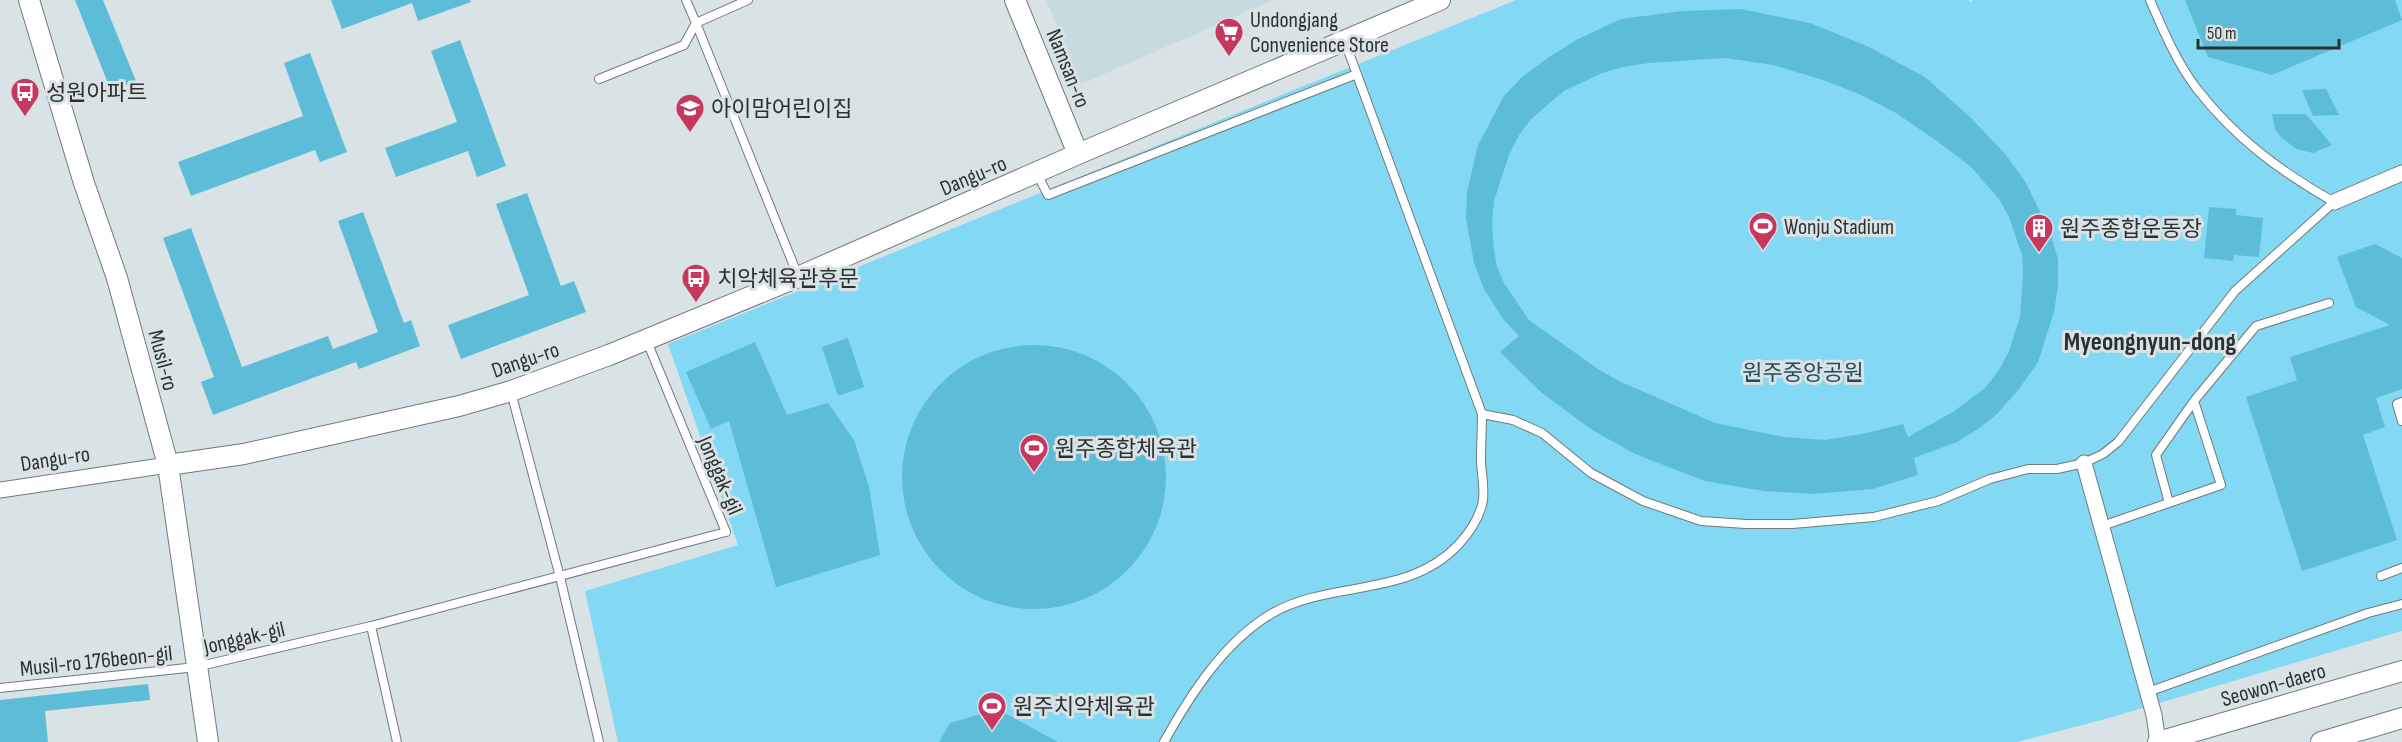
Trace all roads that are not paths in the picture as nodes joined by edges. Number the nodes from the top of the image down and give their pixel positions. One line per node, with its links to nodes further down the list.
1 (29, 0): 24 (street, Musil-ro)
2 (686, 0): 7 (lane)
3 (748, 0): 7 (lane)
4 (1015, 0): 11 (street, Namsan-ro)
5 (1440, 0): 8 (street, Dangu-ro)
6 (2150, 0): 14 (lane)
7 (696, 23): 10 (lane); 15 (lane)
8 (1344, 40): 9 (lane); 11 (street, Dangu-ro)
9 (1357, 74): 12 (lane, Dangu-ro); 21 (lane)
10 (599, 79)
11 (1078, 154): 12 (street, Dangu-ro)
12 (1036, 173): 15 (street, Dangu-ro)
13 (2402, 173): 14 (street)
14 (2334, 202): 23 (lane)
15 (798, 277): 17 (street, Dangu-ro)
16 (2329, 303): 19 (lane)
17 (646, 339): 18 (street, Dangu-ro); 30 (lane, Jonggak-gil)
18 (511, 391): 24 (street, Dangu-ro); 30 (lane)
19 (2194, 401): 26 (lane); 26 (lane)
20 (2402, 402): 22 (lane)
21 (1482, 414): 23 (lane); 41 (lane)
22 (2402, 421)
23 (2084, 463): 27 (street)
24 (168, 465): 25 (street, Dangu-ro); 33 (street, Musil-ro)
25 (0, 490)
26 (2169, 502): 27 (lane)
27 (2102, 526): 36 (street)
28 (2402, 568): 29 (lane)
29 (2381, 576)
30 (560, 577): 32 (lane, Jonggak-gil); 40 (lane)
31 (2402, 604): 36 (lane)
32 (371, 626): 33 (lane, Jonggak-gil); 39 (lane)
33 (196, 667): 35 (lane, Musil-ro 176beon-gil); 38 (street, Musil-ro)
34 (2402, 671): 42 (street, Seowon-daero)
35 (0, 688)
36 (2148, 692): 42 (street)
37 (2402, 718): 43 (street)
38 (208, 742)
39 (397, 742)
40 (599, 742)
41 (1164, 742)
42 (2158, 742)
43 (2321, 742)

